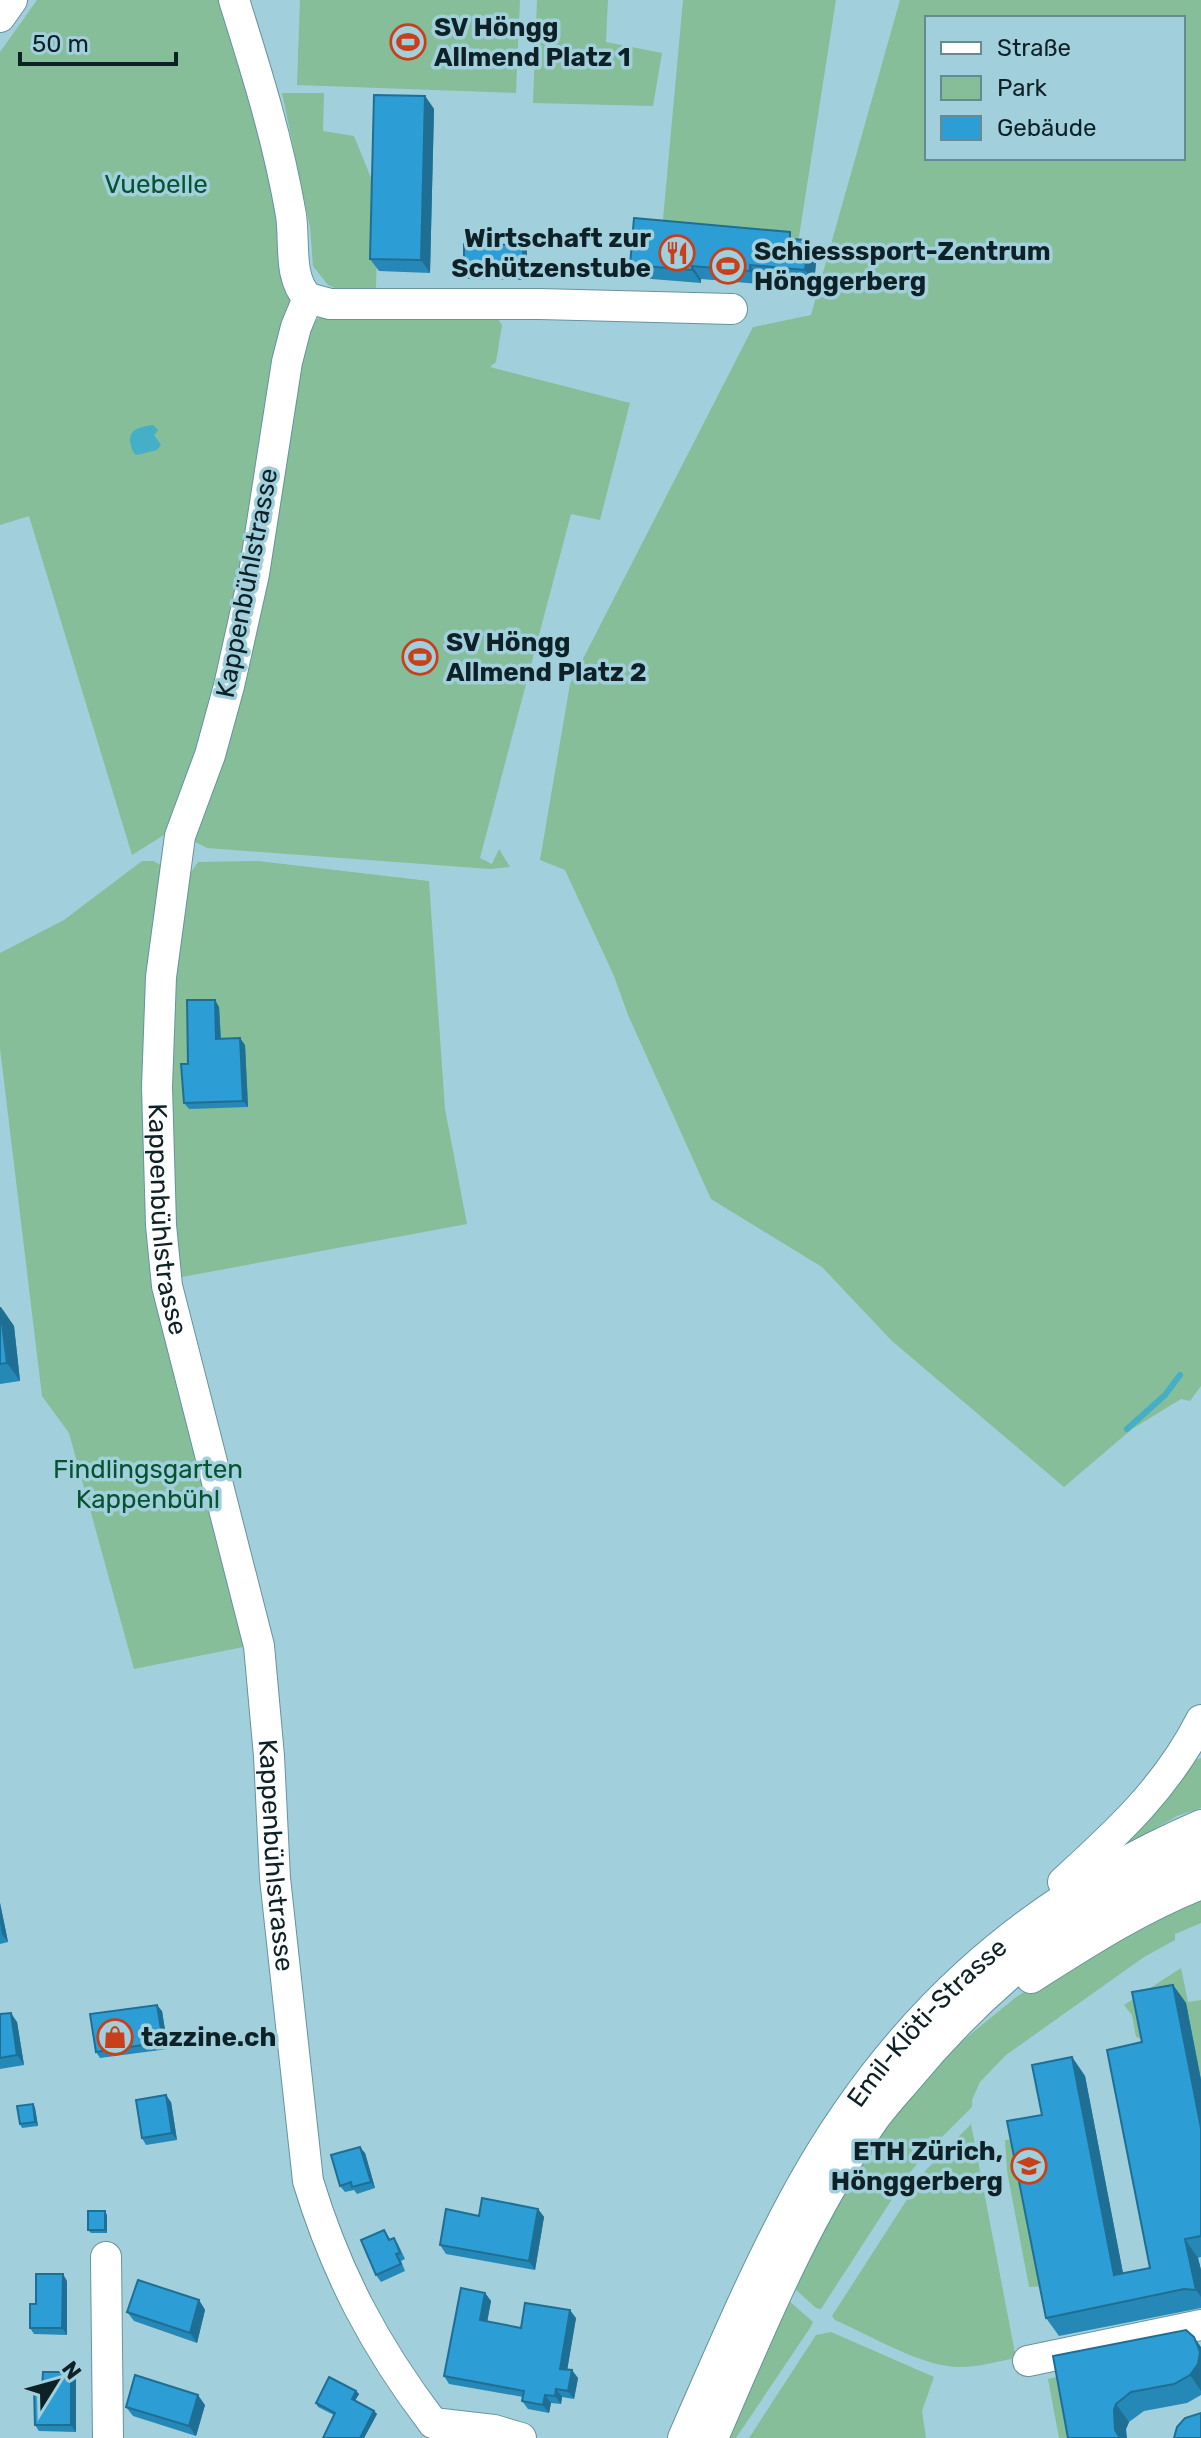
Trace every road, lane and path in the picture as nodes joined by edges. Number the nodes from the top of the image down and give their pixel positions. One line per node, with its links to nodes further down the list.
1 (12, 0): 3 (street)
2 (234, 0): 4 (street)
3 (0, 17)
4 (308, 298): 5 (street); 15 (street, Kappenbühlstrasse)
5 (732, 309)
6 (1201, 1720): 10 (street)
7 (1201, 1825): 10 (street, Emil-Klöti-Strasse)
8 (1201, 1854): 11 (street, Emil-Klöti-Strasse)
9 (1201, 1884): 11 (street)
10 (1018, 1929): 18 (street, Emil-Klöti-Strasse)
11 (952, 2028): 19 (street, Emil-Klöti-Strasse)
12 (106, 2257): 16 (street)
13 (1201, 2325): 14 (street)
14 (1028, 2361)
15 (429, 2430): 17 (street)
16 (108, 2438)
17 (521, 2438)
18 (683, 2438)
19 (713, 2438)

